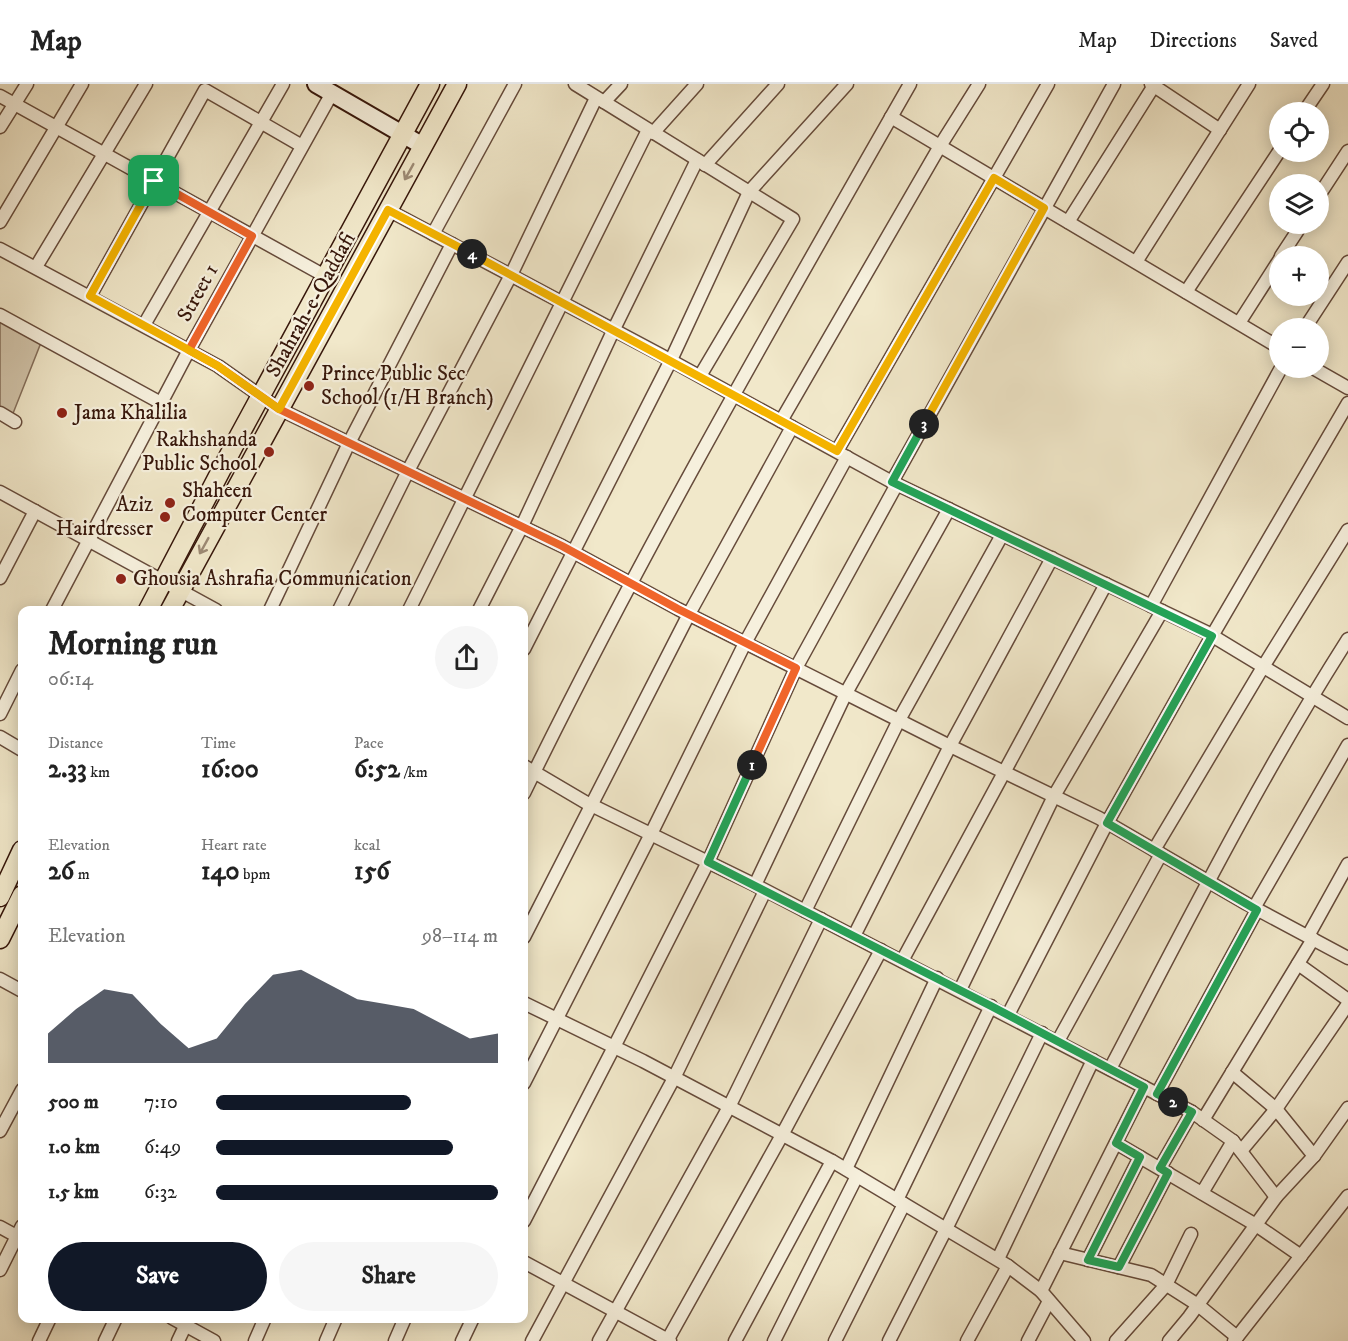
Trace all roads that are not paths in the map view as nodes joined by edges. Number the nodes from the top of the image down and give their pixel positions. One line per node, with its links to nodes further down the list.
1 (27, 84): 25 (street)
2 (82, 84): 29 (street)
3 (146, 84): 37 (street)
4 (284, 84): 27 (street)
5 (316, 84): 21 (street)
6 (430, 84): 32 (main road, Shahrah-e-Qaddafi)
7 (457, 84): 33 (main road, Shahrah-e-Qaddafi)
8 (515, 84): 49 (street)
9 (575, 84): 23 (street)
10 (621, 84): 23 (street)
11 (697, 84): 31 (street)
12 (778, 84): 39 (street)
13 (847, 84): 43 (street)
14 (910, 84): 26 (street)
15 (979, 84): 34 (street)
16 (1048, 84): 40 (street)
17 (1114, 84): 44 (street)
18 (1249, 84): 30 (street)
19 (1323, 84): 24 (street)
20 (1154, 85): 30 (street); 48 (street)
21 (332, 93): 32 (street); 35 (street, Street 1)
22 (0, 96): 25 (street)
23 (600, 100): 31 (street); 56 (street)
24 (1311, 102)
25 (14, 104): 28 (street); 29 (street)
26 (891, 117): 34 (street); 75 (street)
27 (261, 122): 35 (street); 42 (street); 46 (street)
28 (0, 127)
29 (57, 127): 37 (street); 47 (street)
30 (1220, 130): 53 (street)
31 (650, 131): 39 (street); 61 (street)
32 (402, 133): 33 (street); 58 (main road, Shahrah-e-Qaddafi)
33 (423, 146): 45 (main road, Shahrah-e-Qaddafi, one-way to 45)
34 (940, 146): 40 (street); 81 (street)
35 (302, 147): 50 (street, Street 1)
36 (1348, 151): 41 (street)
37 (105, 154): 42 (street); 55 (street)
38 (1272, 162): 59 (street)
39 (701, 163): 43 (street); 66 (street)
40 (994, 178): 44 (street); 83 (street)
41 (1329, 180)
42 (154, 181): 46 (street); 60 (street)
43 (748, 192): 69 (street); 70 (street)
44 (1044, 208): 48 (street); 85 (street)
45 (388, 210): 49 (street); 78 (main road, Shahrah-e-Qaddafi)
46 (209, 212): 50 (street); 65 (street)
47 (0, 222)
48 (1068, 222): 53 (street)
49 (433, 234): 51 (street)
50 (252, 236): 58 (street); 68 (street, Street 1)
51 (452, 244): 56 (street); 82 (street)
52 (0, 249): 55 (street)
53 (1136, 262): 59 (street)
54 (1348, 262): 63 (street)
55 (36, 267): 60 (street)
56 (511, 275): 61 (street); 84 (street)
57 (1269, 275): 64 (street)
58 (325, 276): 74 (main road, Shahrah-e-Qaddafi)
59 (1186, 292): 64 (street)
60 (90, 296): 65 (street)
61 (562, 302): 66 (street); 87 (street)
62 (0, 315): 76 (street)
63 (1312, 318)
64 (1239, 323): 67 (street)
65 (144, 325): 68 (street)
66 (614, 329): 69 (street); 90 (street)
67 (1269, 341)
68 (189, 350): 74 (street); 76 (street, Street 1)
69 (671, 360): 70 (street); 94 (street)
70 (700, 376): 75 (street)
71 (1329, 376): 73 (street)
72 (1276, 378): 108 (street)
73 (1346, 384)
74 (261, 395): 78 (street); 99 (main road, Shahrah-e-Qaddafi)
75 (734, 395): 81 (street); 97 (street)
76 (161, 403): 93 (street, Street 1)
77 (1348, 403): 110 (street)
78 (279, 409): 82 (street); 99 (main road, Shahrah-e-Qaddafi, one-way to 99)
79 (0, 413): 80 (street)
80 (15, 422)
81 (787, 424): 83 (street); 109 (street)
82 (349, 443): 84 (street); 104 (street)
83 (842, 454): 85 (street); 113 (street)
84 (408, 471): 87 (street); 105 (street)
85 (894, 483): 88 (street); 115 (street)
86 (0, 492): 89 (street)
87 (464, 498): 90 (street); 106 (street)
88 (949, 509): 92 (street); 117 (street)
89 (35, 511): 93 (street); 96 (street)
90 (522, 526): 94 (street); 107 (street)
91 (1348, 530): 114 (street)
92 (1002, 535): 95 (street); 121 (street)
93 (88, 541): 99 (street); 100 (street, Street 1)
94 (572, 552): 97 (street); 112 (street)
95 (1052, 558): 98 (street); 124 (street)
96 (0, 578)
97 (631, 584): 109 (street); 126 (street)
98 (1106, 584): 108 (street); 127 (street)
99 (172, 587): 101 (main road, Shahrah-e-Qaddafi); 102 (main road, Shahrah-e-Qaddafi); 103 (street)
100 (54, 606)
101 (152, 606)
102 (170, 606)
103 (208, 606)
104 (272, 606)
105 (341, 606)
106 (411, 606)
107 (481, 606)
108 (1156, 609): 110 (street); 128 (street)
109 (688, 614): 113 (street); 129 (street)
110 (1212, 636): 114 (street); 130 (street)
111 (1348, 639): 118 (street)
112 (528, 641)
113 (745, 643): 115 (street); 131 (street)
114 (1263, 667): 118 (street); 132 (street)
115 (796, 668): 117 (street); 134 (street)
116 (18, 678): 119 (street)
117 (846, 693): 121 (street); 137 (street)
118 (1312, 696): 120 (street); 136 (street)
119 (0, 714)
120 (1348, 718)
121 (899, 720): 124 (street); 141 (street)
122 (0, 737): 125 (street)
123 (1348, 745): 140 (street)
124 (950, 746): 127 (street); 144 (street)
125 (18, 748)
126 (529, 769): 129 (street)
127 (1003, 771): 128 (street); 149 (street)
128 (1054, 796): 130 (street); 154 (street)
129 (592, 805): 131 (street); 143 (street)
130 (1107, 823): 132 (street); 158 (street)
131 (651, 834): 134 (street); 159 (street)
132 (1157, 852): 136 (street); 161 (street)
133 (18, 859): 138 (main road)
134 (708, 862): 137 (street); 162 (street)
135 (1348, 864): 145 (street)
136 (1208, 882): 140 (street); 164 (street)
137 (760, 888): 141 (street); 167 (street)
138 (0, 897)
139 (18, 902): 146 (main road)
140 (1256, 909): 145 (street); 169 (street)
141 (805, 911): 142 (street)
142 (821, 920): 144 (street); 171 (street)
143 (528, 929)
144 (854, 936): 147 (street)
145 (1310, 938): 148 (street); 150 (street)
146 (0, 939)
147 (881, 950): 149 (street); 177 (street)
148 (1346, 953)
149 (902, 961): 151 (street)
150 (1298, 964): 155 (street); 165 (street)
151 (937, 978): 154 (street); 183 (street)
152 (0, 979): 153 (street)
153 (18, 989)
154 (960, 990): 157 (street)
155 (1348, 1002): 173 (street)
156 (528, 1005): 159 (street)
157 (991, 1006): 158 (street); 189 (street)
158 (1008, 1015): 160 (street)
159 (557, 1019): 162 (street); 166 (street)
160 (1042, 1033): 161 (street); 193 (street)
161 (1058, 1041): 163 (street)
162 (614, 1047): 167 (street); 190 (street)
163 (1093, 1060): 164 (street); 200 (street)
164 (1110, 1069): 168 (street)
165 (1232, 1072): 173 (street); 175 (street)
166 (528, 1075)
167 (674, 1078): 171 (street); 204 (street)
168 (1144, 1087): 169 (street); 178 (street)
169 (1157, 1094): 174 (street)
170 (18, 1097): 176 (street)
171 (729, 1107): 177 (street); 208 (street)
172 (1348, 1108): 180 (street)
173 (1276, 1109): 179 (street); 180 (street)
174 (1192, 1112): 175 (street); 184 (street)
175 (1203, 1120): 179 (street)
176 (0, 1131)
177 (782, 1135): 182 (street); 229 (street)
178 (1116, 1143): 181 (street); 197 (street)
179 (1237, 1146): 186 (street); 188 (street)
180 (1314, 1156): 188 (street)
181 (1140, 1157): 184 (street); 199 (street)
182 (832, 1161): 183 (street); 230 (street)
183 (846, 1169): 185 (street)
184 (1164, 1171): 186 (street); 202 (street)
185 (857, 1176): 189 (street); 231 (street)
186 (1202, 1193): 191 (street)
187 (1348, 1196): 198 (street)
188 (1276, 1197): 191 (street)
189 (900, 1202): 193 (street); 232 (street)
190 (528, 1213)
191 (1256, 1225): 198 (street); 207 (street)
192 (0, 1227): 194 (street)
193 (946, 1229): 200 (street); 233 (street)
194 (18, 1233)
195 (1191, 1234): 205 (street)
196 (18, 1239): 203 (street)
197 (1060, 1253): 199 (street); 206 (street)
198 (1301, 1256): 217 (street)
199 (1088, 1260): 202 (street)
200 (1003, 1262): 206 (street); 234 (street)
201 (528, 1264): 204 (street)
202 (1119, 1267): 205 (street)
203 (0, 1270)
204 (562, 1283): 208 (street); 227 (street)
205 (1166, 1285): 207 (street); 236 (street)
206 (1045, 1296): 218 (street); 235 (street)
207 (1198, 1305): 217 (street); 237 (street)
208 (616, 1312): 228 (street); 229 (street)
209 (48, 1323): 219 (street)
210 (114, 1323): 220 (street)
211 (187, 1323): 221 (street)
212 (188, 1323): 222 (street)
213 (263, 1323): 223 (street)
214 (334, 1323): 224 (street)
215 (403, 1323): 225 (street)
216 (471, 1323): 226 (street)
217 (1236, 1339)
218 (1081, 1340)
219 (39, 1341)
220 (105, 1341)
221 (178, 1341)
222 (214, 1341)
223 (255, 1341)
224 (326, 1341)
225 (395, 1341)
226 (462, 1341)
227 (532, 1341)
228 (599, 1341)
229 (668, 1341)
230 (735, 1341)
231 (774, 1341)
232 (835, 1341)
233 (889, 1341)
234 (968, 1341)
235 (1028, 1341)
236 (1116, 1341)
237 (1169, 1341)

